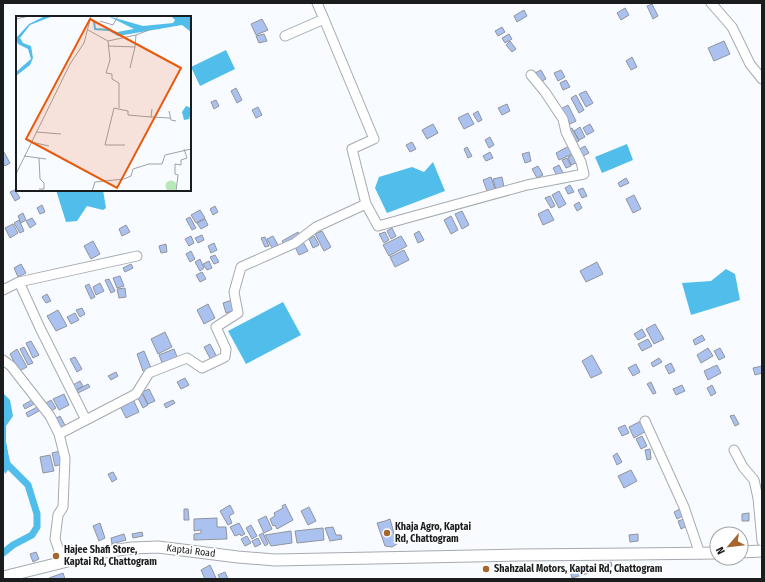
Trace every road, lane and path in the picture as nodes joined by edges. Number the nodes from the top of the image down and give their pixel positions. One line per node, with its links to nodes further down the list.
1 (317, 3): 3 (street)
2 (711, 3): 6 (street)
3 (324, 19): 4 (street); 7 (street)
4 (285, 36)
5 (531, 75): 7 (street)
6 (762, 79)
7 (366, 204): 12 (street)
8 (137, 256): 9 (street)
9 (19, 282): 10 (street); 12 (street)
10 (3, 290)
11 (3, 360): 14 (street)
12 (86, 420): 14 (street)
13 (645, 421): 20 (street)
14 (59, 434): 21 (street)
15 (734, 450): 16 (street)
16 (762, 541)
17 (762, 551): 18 (main road)
18 (749, 552)
19 (709, 553): 20 (main road, Kaptai Road)
20 (700, 554): 21 (main road, Kaptai Road)
21 (63, 562): 22 (main road, Kaptai Road)
22 (3, 577)

